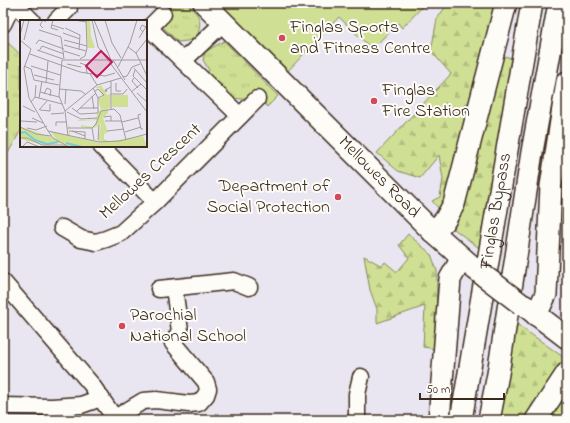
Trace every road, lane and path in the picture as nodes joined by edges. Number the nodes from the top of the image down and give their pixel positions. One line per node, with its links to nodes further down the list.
1 (204, 3): 10 (main road, Mellowes Road)
2 (506, 3): 19 (main road)
3 (532, 3): 32 (main road, Finglas Bypass)
4 (559, 3): 33 (main road, Finglas Bypass)
5 (13, 4): 8 (street); 11 (street)
6 (69, 8): 9 (street)
7 (163, 14): 12 (street)
8 (31, 20)
9 (57, 20)
10 (224, 22): 12 (street); 19 (main road, Mellowes Road)
11 (3, 24)
12 (184, 61): 15 (street)
13 (567, 82): 23 (main road)
14 (257, 99): 15 (street, Mellowes Crescent)
15 (240, 116): 17 (street, Mellowes Crescent)
16 (102, 147): 17 (street)
17 (155, 202): 18 (street, Mellowes Crescent)
18 (62, 228)
19 (433, 232): 20 (main road, Mellowes Road)
20 (469, 263): 23 (main road, Mellowes Road, bridge); 31 (main road)
21 (3, 282): 27 (street)
22 (249, 286): 29 (street)
23 (529, 309): 24 (main road, Mellowes Road)
24 (564, 333)
25 (567, 374): 34 (main road)
26 (362, 377): 30 (street)
27 (101, 398): 28 (street); 29 (street)
28 (3, 406)
29 (116, 419)
30 (357, 420)
31 (439, 420)
32 (461, 420)
33 (488, 420)
34 (536, 420)

